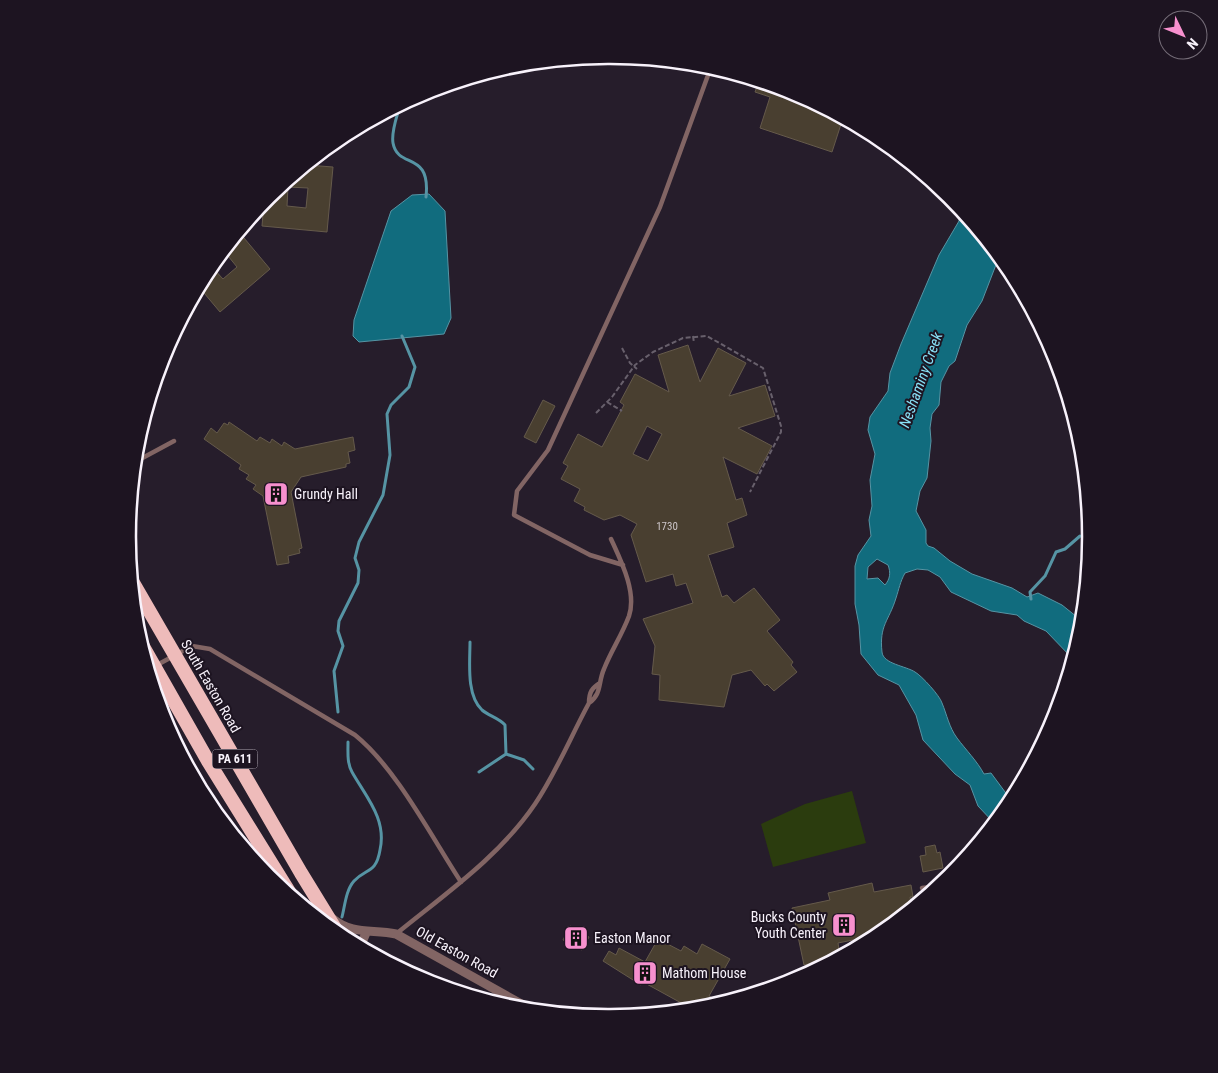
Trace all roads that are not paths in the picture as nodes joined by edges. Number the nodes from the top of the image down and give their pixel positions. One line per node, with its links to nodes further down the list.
1 (708, 75): 5 (lane)
2 (174, 441): 3 (lane)
3 (143, 458)
4 (611, 539): 5 (lane)
5 (623, 565): 11 (lane)
6 (140, 594): 7 (highway, South Easton Road / PA 611)
7 (174, 655): 8 (lane); 11 (lane); 14 (highway, South Easton Road / PA 611)
8 (154, 666)
9 (160, 685): 10 (highway, PA 611)
10 (278, 873)
11 (461, 882): 17 (lane)
12 (922, 888): 13 (lane)
13 (926, 888)
14 (327, 914): 15 (highway, South Easton Road / PA 611); 16 (street, Old Easton Road)
15 (329, 918)
16 (366, 932): 17 (street, Old Easton Road); 18 (street)
17 (396, 934): 19 (street, Old Easton Road)
18 (363, 940)
19 (512, 999)

